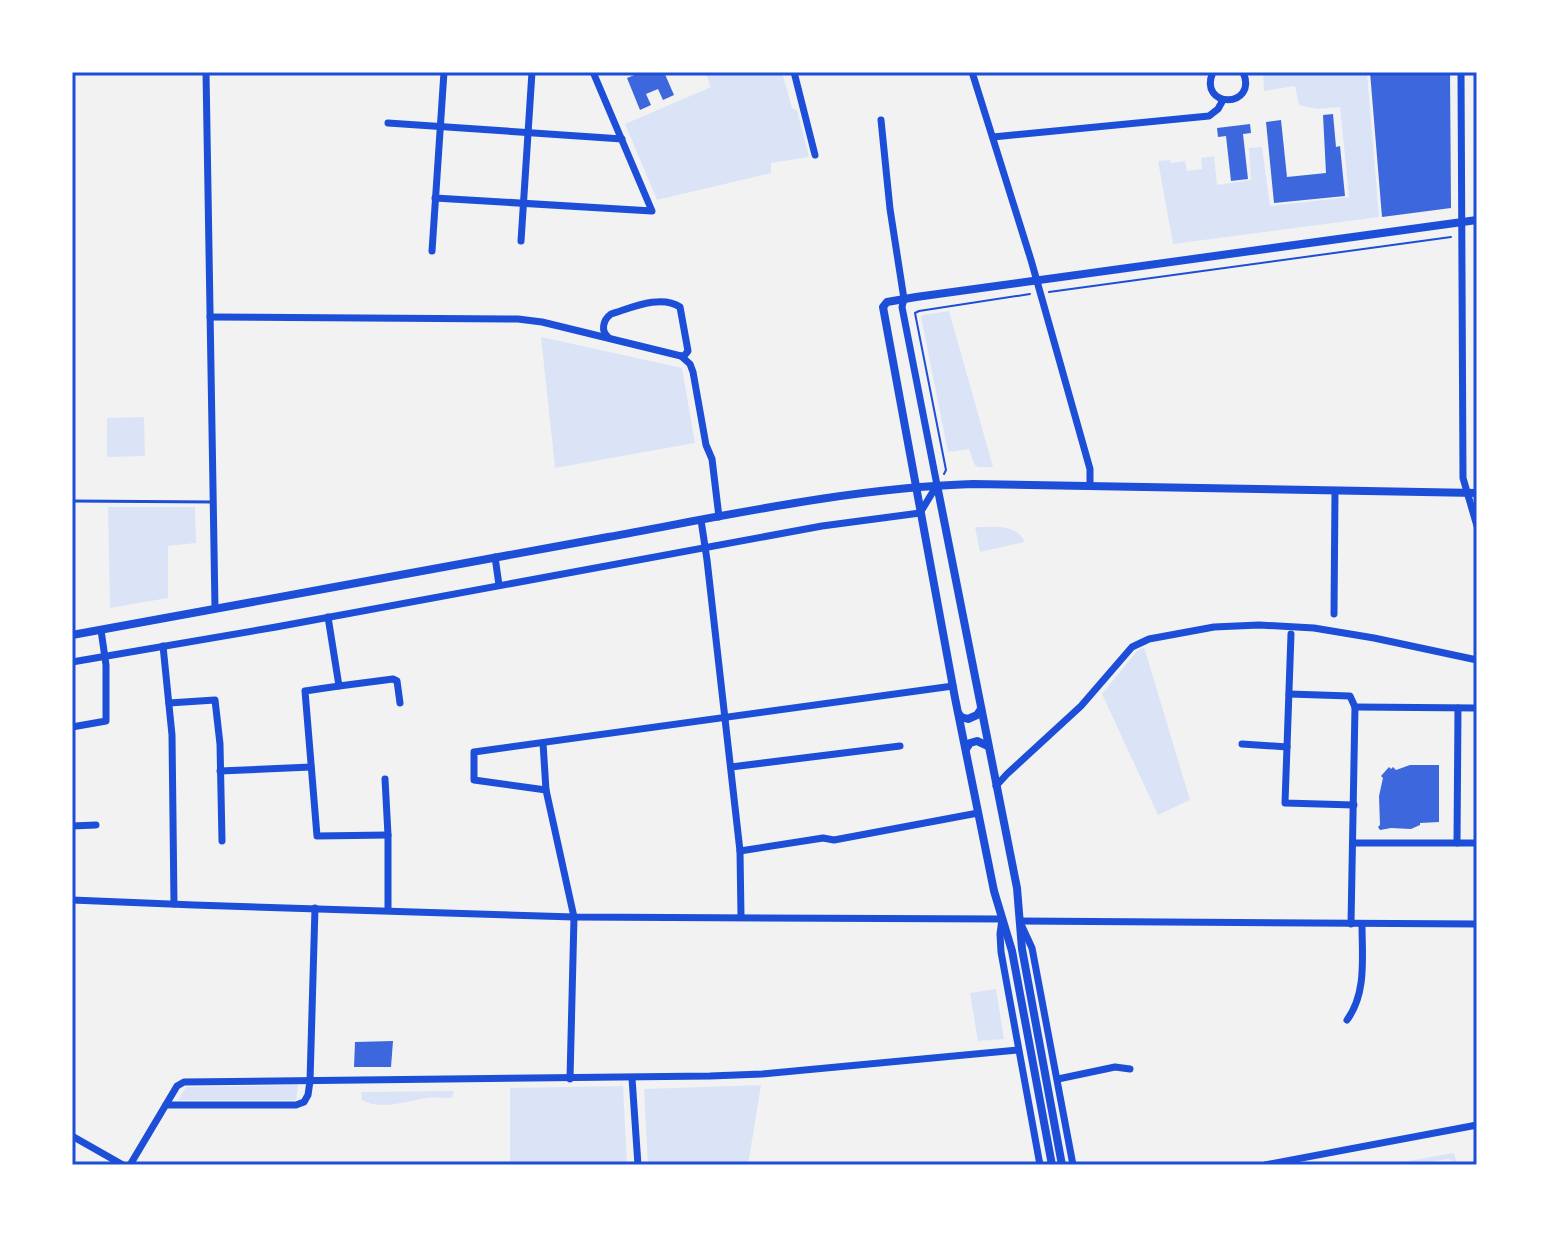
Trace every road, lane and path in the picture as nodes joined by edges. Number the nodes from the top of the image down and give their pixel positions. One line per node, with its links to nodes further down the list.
1 (206, 72): 28 (street)
2 (444, 72): 13 (street)
3 (532, 72): 14 (street)
4 (593, 72): 16 (street)
5 (794, 72): 17 (street)
6 (972, 72): 15 (street)
7 (1213, 72): 10 (street)
8 (1243, 72): 10 (street)
9 (1461, 72): 21 (street)
10 (1223, 100): 15 (street)
11 (881, 120): 27 (street)
12 (388, 123): 13 (street)
13 (440, 127): 14 (street); 18 (street)
14 (528, 133): 16 (street); 19 (street)
15 (993, 137): 25 (street)
16 (622, 139): 19 (street)
17 (815, 155)
18 (435, 198): 19 (street); 24 (street)
19 (523, 203): 23 (street)
20 (1477, 220): 21 (street)
21 (1463, 222): 25 (street); 35 (street)
22 (1449, 238): 26 (path)
23 (521, 241)
24 (432, 251)
25 (1036, 280): 26 (street); 27 (street)
26 (1039, 293): 31 (path); 32 (street)
27 (904, 299): 31 (street); 33 (street)
28 (210, 317): 29 (street); 38 (street)
29 (611, 339): 30 (street); 30 (street)
30 (681, 356): 40 (street)
31 (937, 485): 32 (street); 33 (street); 39 (street); 64 (street)
32 (1090, 486): 34 (street)
33 (916, 487): 39 (street); 40 (street)
34 (1335, 491): 35 (street); 47 (street)
35 (1466, 493): 36 (street); 42 (street)
36 (1477, 493)
37 (72, 501): 38 (lane)
38 (214, 502): 46 (street)
39 (920, 513): 43 (street); 57 (street)
40 (719, 517): 41 (street)
41 (701, 520): 43 (street); 44 (street)
42 (1477, 526)
43 (705, 547): 45 (street); 66 (street)
44 (495, 557): 45 (street); 46 (street)
45 (499, 585): 48 (street)
46 (215, 608): 49 (street)
47 (1334, 614)
48 (328, 617): 52 (street); 56 (street)
49 (101, 630): 51 (street); 53 (street)
50 (1291, 634): 58 (street)
51 (72, 635)
52 (163, 646): 53 (street); 59 (street)
53 (105, 656): 55 (street); 67 (street)
54 (1477, 660): 78 (street)
55 (72, 662)
56 (339, 686): 60 (street); 74 (street)
57 (953, 686): 65 (street); 66 (street)
58 (1289, 694): 61 (street); 72 (street)
59 (169, 703): 76 (street); 91 (street)
60 (400, 703)
61 (1355, 707): 62 (street); 80 (street)
62 (1458, 708): 63 (street); 87 (street)
63 (1477, 708)
64 (981, 709): 65 (street); 71 (street)
65 (958, 713): 73 (street)
66 (725, 718): 68 (street); 75 (street)
67 (72, 727)
68 (543, 743): 79 (street); 79 (street)
69 (1242, 744): 72 (street)
70 (900, 746): 75 (street)
71 (988, 746): 73 (street); 78 (street)
72 (1287, 747): 80 (street)
73 (966, 750): 81 (street)
74 (311, 767): 76 (street); 84 (street)
75 (731, 767): 89 (street)
76 (220, 771): 85 (street)
77 (385, 779): 84 (street)
78 (996, 786): 97 (street)
79 (546, 790): 94 (street)
80 (1354, 805): 86 (street)
81 (978, 813): 89 (street); 96 (street)
82 (96, 825): 83 (street)
83 (72, 826)
84 (388, 835): 93 (street)
85 (222, 841)
86 (1353, 843): 87 (street); 98 (street)
87 (1457, 843): 88 (street)
88 (1477, 843)
89 (740, 851): 95 (street)
90 (72, 900): 91 (street)
91 (174, 904): 92 (street)
92 (315, 908): 93 (street); 108 (street)
93 (388, 910): 94 (street)
94 (574, 917): 95 (street); 106 (street)
95 (741, 917): 96 (street)
96 (1002, 919): 101 (street); 103 (street)
97 (1020, 921): 98 (street); 101 (street); 107 (street)
98 (1351, 924): 99 (street)
99 (1362, 924): 100 (street); 102 (street)
100 (1477, 924)
101 (1017, 950): 116 (street); 117 (street)
102 (1347, 1020)
103 (1018, 1050): 105 (street); 115 (street)
104 (1130, 1069): 107 (street)
105 (632, 1078): 106 (street); 114 (street)
106 (570, 1079): 108 (street)
107 (1058, 1079): 118 (street)
108 (310, 1081): 109 (street); 109 (street)
109 (166, 1105): 113 (street)
110 (1477, 1125): 119 (street)
111 (72, 1136): 112 (street)
112 (123, 1165)
113 (130, 1165)
114 (638, 1165)
115 (1040, 1165)
116 (1052, 1165)
117 (1062, 1165)
118 (1073, 1165)
119 (1265, 1165)

